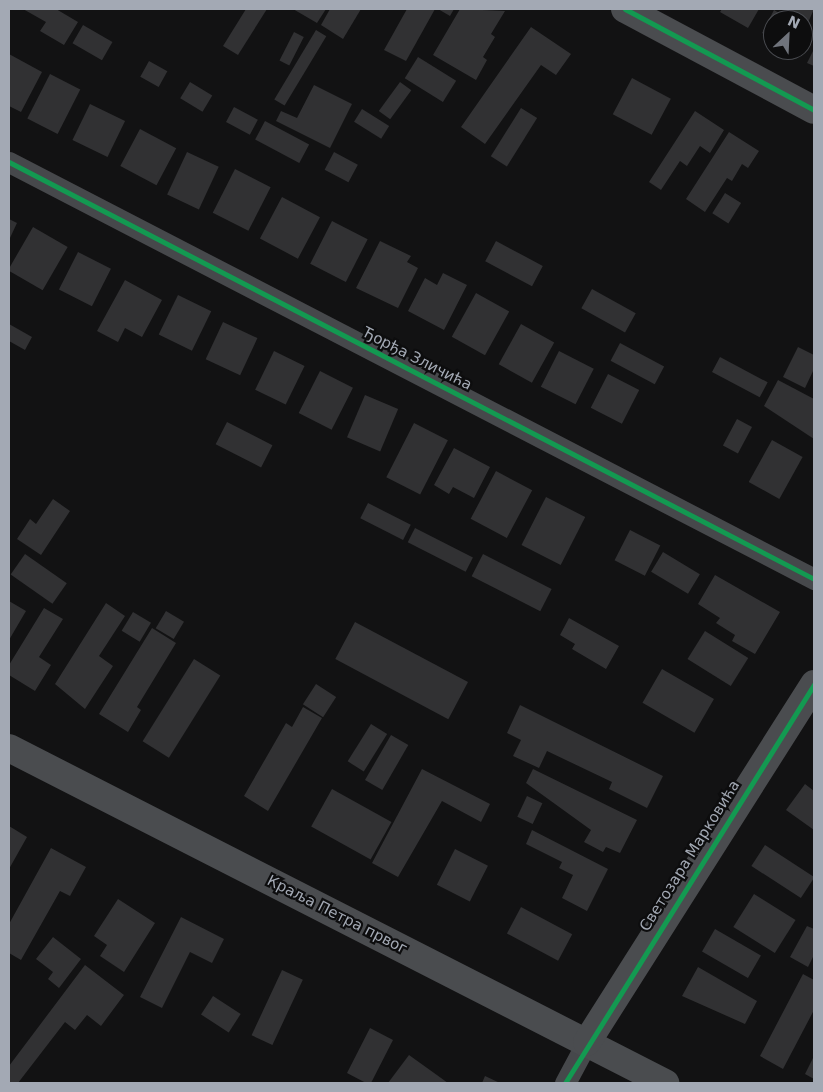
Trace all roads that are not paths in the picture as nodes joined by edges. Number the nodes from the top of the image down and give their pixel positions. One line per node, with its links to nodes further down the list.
1 (625, 9): 2 (main road)
2 (814, 110)
3 (9, 162): 4 (street, Ђорђа Зличића)
4 (814, 579)
5 (814, 684): 7 (main road, Светозара Марковића)
6 (9, 748): 7 (main road, Краља Петра првог)
7 (587, 1042): 8 (street); 9 (main road, Краља Петра првог)
8 (565, 1083)
9 (665, 1083)

